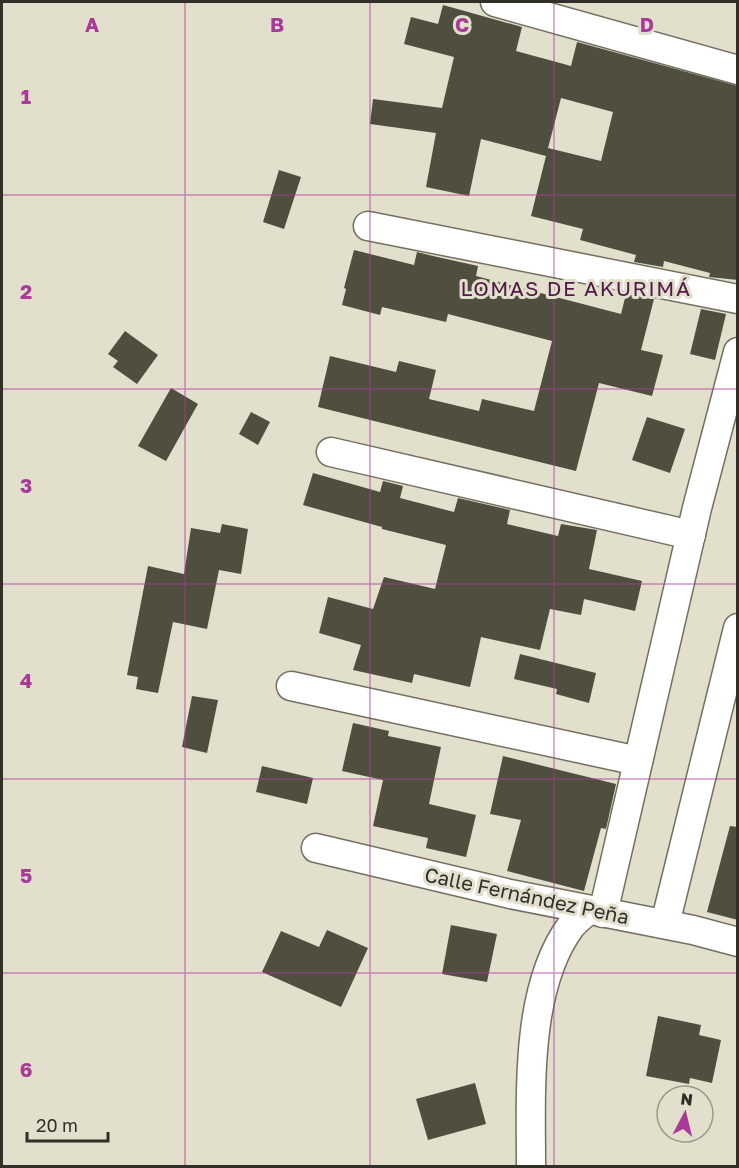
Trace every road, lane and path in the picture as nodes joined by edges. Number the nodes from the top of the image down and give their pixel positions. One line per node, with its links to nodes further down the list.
1 (495, 2): 2 (street)
2 (738, 70)
3 (369, 226): 4 (street)
4 (738, 299)
5 (738, 352): 7 (street)
6 (331, 452): 7 (street)
7 (690, 535): 10 (street)
8 (738, 628): 13 (street)
9 (291, 686): 10 (street)
10 (638, 761): 12 (street)
11 (316, 848): 12 (street, Calle Fernández Peña)
12 (596, 912): 13 (street, Calle Fernández Peña); 15 (street)
13 (665, 924): 14 (street, Calle Fernández Peña)
14 (738, 942)
15 (531, 1167)

